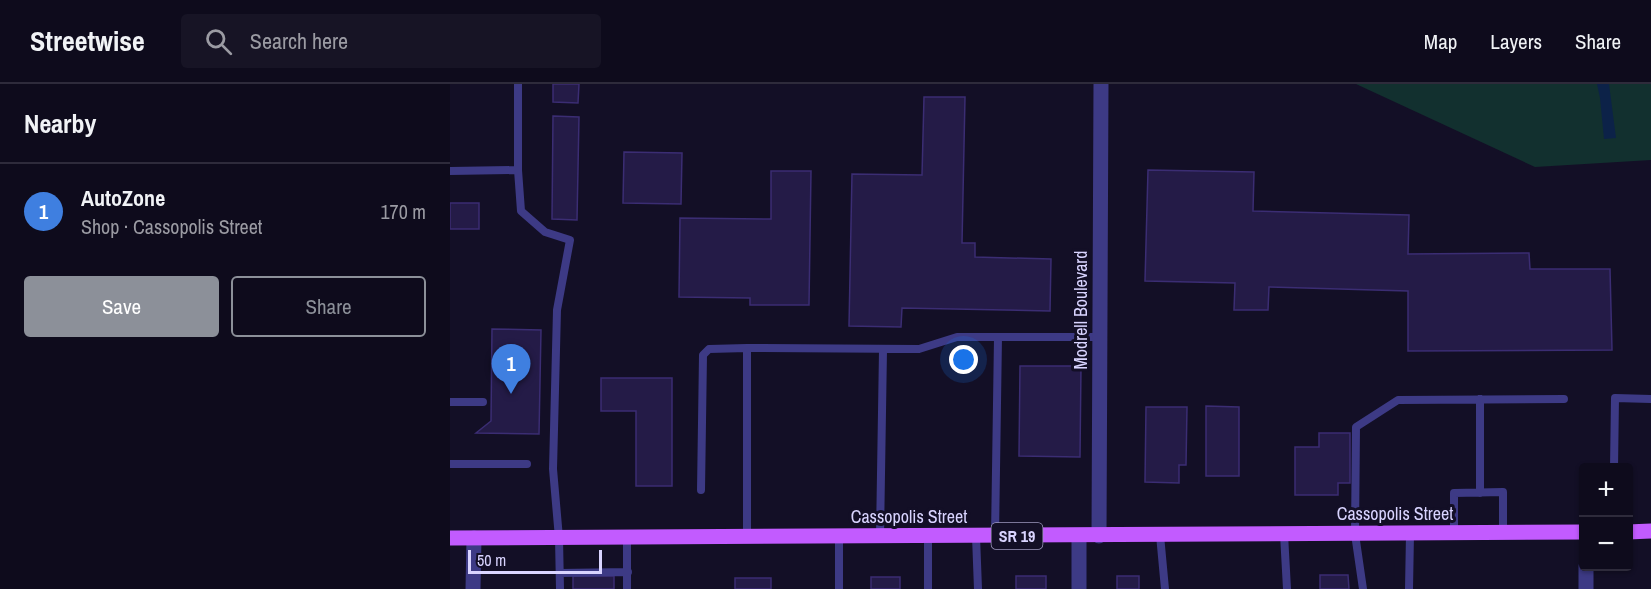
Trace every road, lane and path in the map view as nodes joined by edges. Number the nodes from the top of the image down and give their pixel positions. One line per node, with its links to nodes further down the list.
1 (518, 84): 3 (lane)
2 (1101, 84): 6 (street, Modrell Boulevard)
3 (518, 170): 4 (lane); 37 (lane)
4 (450, 171)
5 (998, 337): 6 (lane); 8 (lane); 31 (lane)
6 (1100, 337): 33 (street, Modrell Boulevard)
7 (747, 348): 8 (lane); 17 (lane); 39 (lane)
8 (883, 350): 28 (lane)
9 (1480, 399): 10 (lane); 18 (lane); 25 (lane)
10 (1564, 399)
11 (1651, 399): 14 (lane)
12 (450, 402): 13 (lane)
13 (483, 402)
14 (1614, 463)
15 (450, 464): 16 (lane)
16 (527, 464)
17 (701, 490)
18 (1480, 493): 22 (lane); 23 (lane)
19 (1651, 531): 21 (main road)
20 (1579, 532): 23 (main road, Cassopolis Street / SR 19)
21 (1633, 532)
22 (1454, 533): 23 (main road, Cassopolis Street / SR 19); 26 (main road, Cassopolis Street / SR 19)
23 (1503, 533)
24 (1284, 534): 25 (main road, Cassopolis Street / SR 19); 27 (main road, Cassopolis Street / SR 19); 51 (lane)
25 (1355, 534): 26 (main road, Cassopolis Street / SR 19); 52 (lane)
26 (1410, 534): 53 (lane)
27 (1160, 535): 33 (main road, Cassopolis Street / SR 19); 50 (lane)
28 (880, 536): 29 (main road, Cassopolis Street / SR 19); 34 (main road, Cassopolis Street / SR 19)
29 (928, 536): 30 (main road, Cassopolis Street / SR 19); 47 (lane)
30 (976, 536): 31 (main road, Cassopolis Street / SR 19); 48 (lane)
31 (995, 536): 32 (main road, Cassopolis Street / SR 19)
32 (1080, 536): 33 (main road, Cassopolis Street / SR 19); 49 (street)
33 (1099, 536)
34 (839, 537): 39 (main road, Cassopolis Street / SR 19); 46 (lane)
35 (450, 538): 36 (main road, Cassopolis Street / SR 19)
36 (474, 538): 37 (main road, Cassopolis Street / SR 19); 43 (street)
37 (559, 538): 38 (main road, Cassopolis Street / SR 19); 42 (lane)
38 (627, 538): 39 (main road, Cassopolis Street / SR 19); 41 (lane)
39 (747, 538)
40 (1586, 571): 54 (street)
41 (628, 572): 42 (lane); 45 (lane)
42 (560, 573): 44 (lane)
43 (473, 589)
44 (560, 589)
45 (627, 589)
46 (839, 589)
47 (928, 589)
48 (978, 589)
49 (1079, 589)
50 (1164, 589)
51 (1287, 589)
52 (1363, 589)
53 (1409, 589)
54 (1586, 589)

